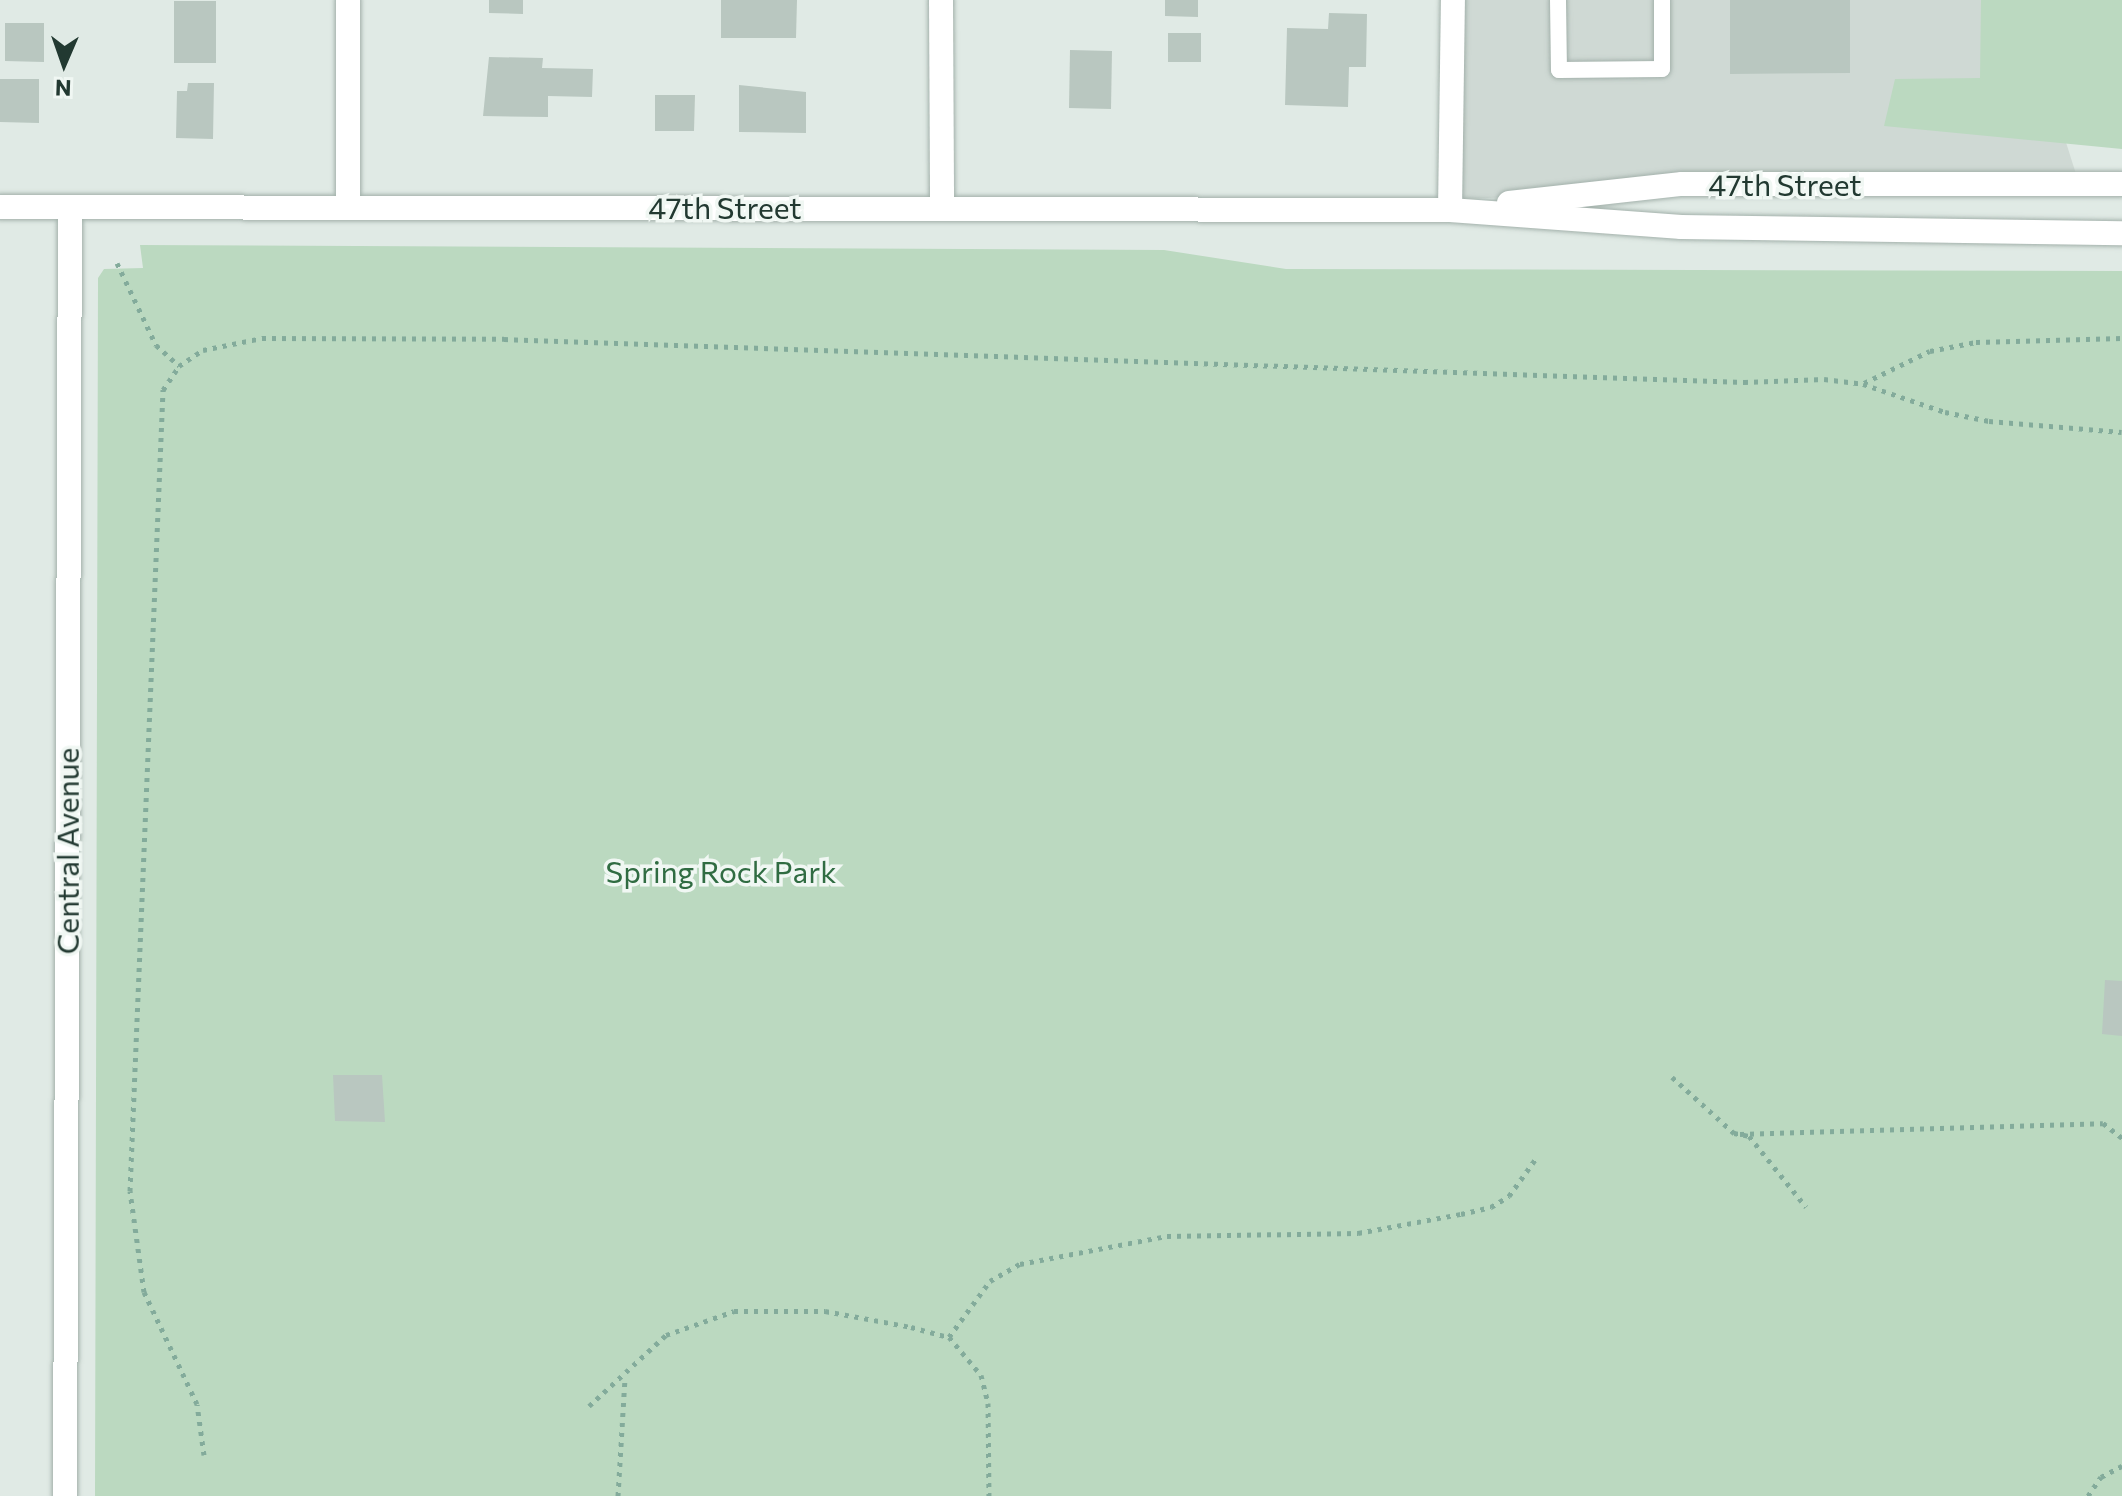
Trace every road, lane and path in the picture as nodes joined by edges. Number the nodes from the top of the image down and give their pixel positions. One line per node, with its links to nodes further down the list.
1 (348, 0): 10 (main road)
2 (941, 0): 7 (main road)
3 (1453, 0): 11 (main road)
4 (1558, 0): 5 (lane)
5 (1662, 0)
6 (2122, 184): 11 (main road, 47th Street)
7 (942, 206): 10 (main road, 47th Street); 11 (main road, 47th Street)
8 (0, 207): 9 (main road, 47th Street)
9 (70, 207): 10 (main road, 47th Street); 28 (main road, Central Avenue)
10 (348, 208)
11 (1450, 210): 12 (main road, 47th Street)
12 (2122, 233)
13 (117, 263): 15 (path)
14 (2122, 338): 16 (path)
15 (179, 366): 16 (path); 26 (path)
16 (1863, 384): 17 (path)
17 (2122, 432)
18 (1672, 1077): 19 (path)
19 (1740, 1134): 20 (path); 22 (path)
20 (2122, 1138)
21 (1537, 1157): 23 (path)
22 (1806, 1207)
23 (949, 1337): 24 (path); 30 (path)
24 (625, 1376): 25 (path); 29 (path)
25 (589, 1406)
26 (204, 1455)
27 (2122, 1466): 31 (path)
28 (65, 1496)
29 (618, 1496)
30 (989, 1496)
31 (2088, 1496)

